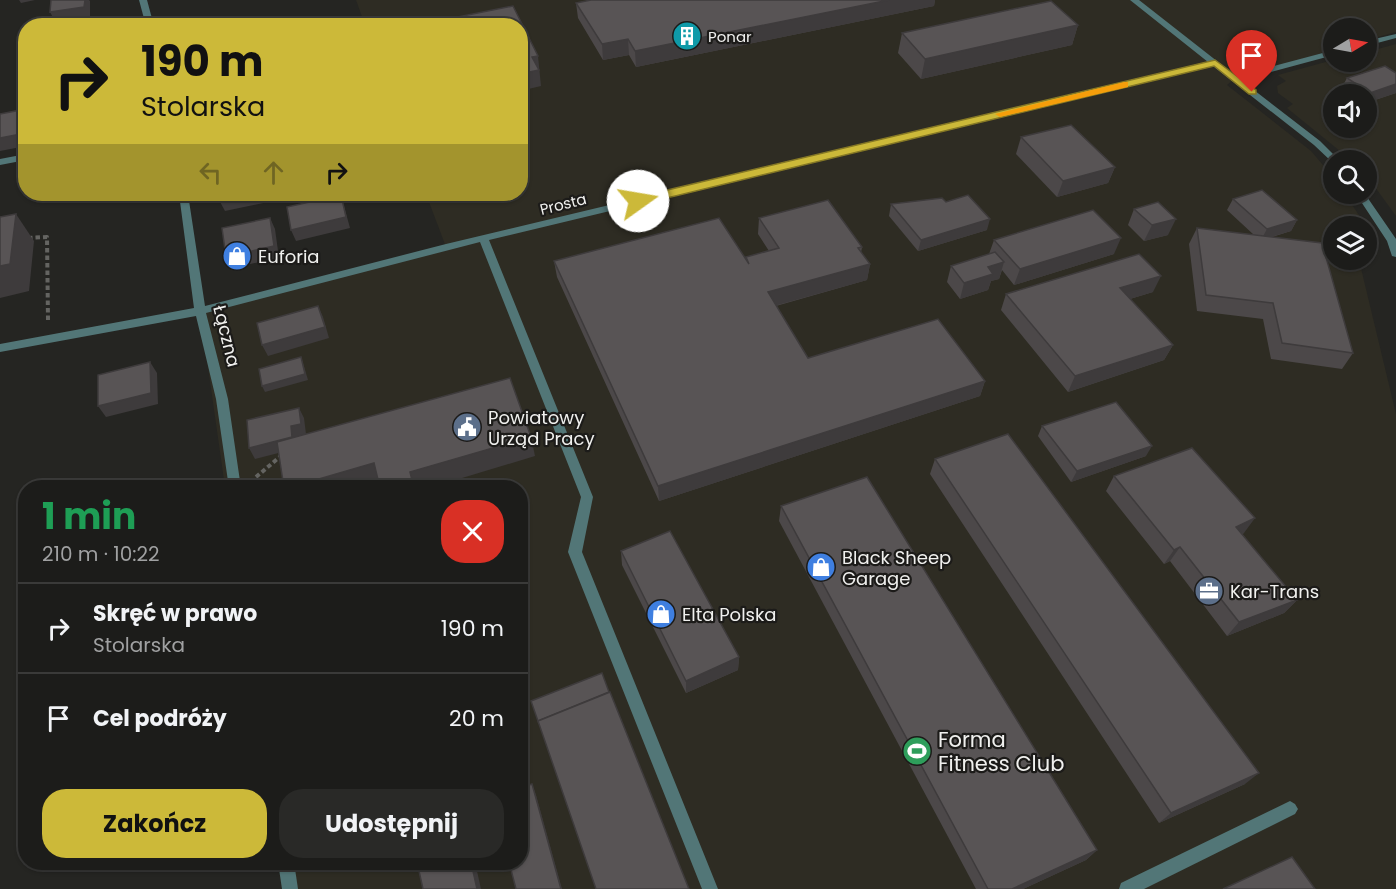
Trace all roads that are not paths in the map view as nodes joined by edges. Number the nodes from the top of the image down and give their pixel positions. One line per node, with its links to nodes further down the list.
1 (143, 0): 3 (street)
2 (1134, 0): 7 (street)
3 (148, 18)
4 (1396, 36): 5 (street)
5 (1377, 41)
6 (1323, 55): 8 (street)
7 (1215, 63): 8 (street); 14 (street, Prosta)
8 (1234, 79): 9 (street)
9 (1324, 150)
10 (18, 159): 11 (street)
11 (0, 162)
12 (184, 201): 16 (street, Łączna)
13 (1367, 204): 15 (street)
14 (483, 238): 16 (street, Prosta); 22 (street)
15 (1396, 254)
16 (200, 311): 17 (street, Prosta); 18 (street, Łączna)
17 (0, 348)
18 (234, 480)
19 (1290, 809): 23 (street)
20 (287, 870): 21 (street)
21 (290, 889)
22 (710, 889)
23 (1127, 889)

